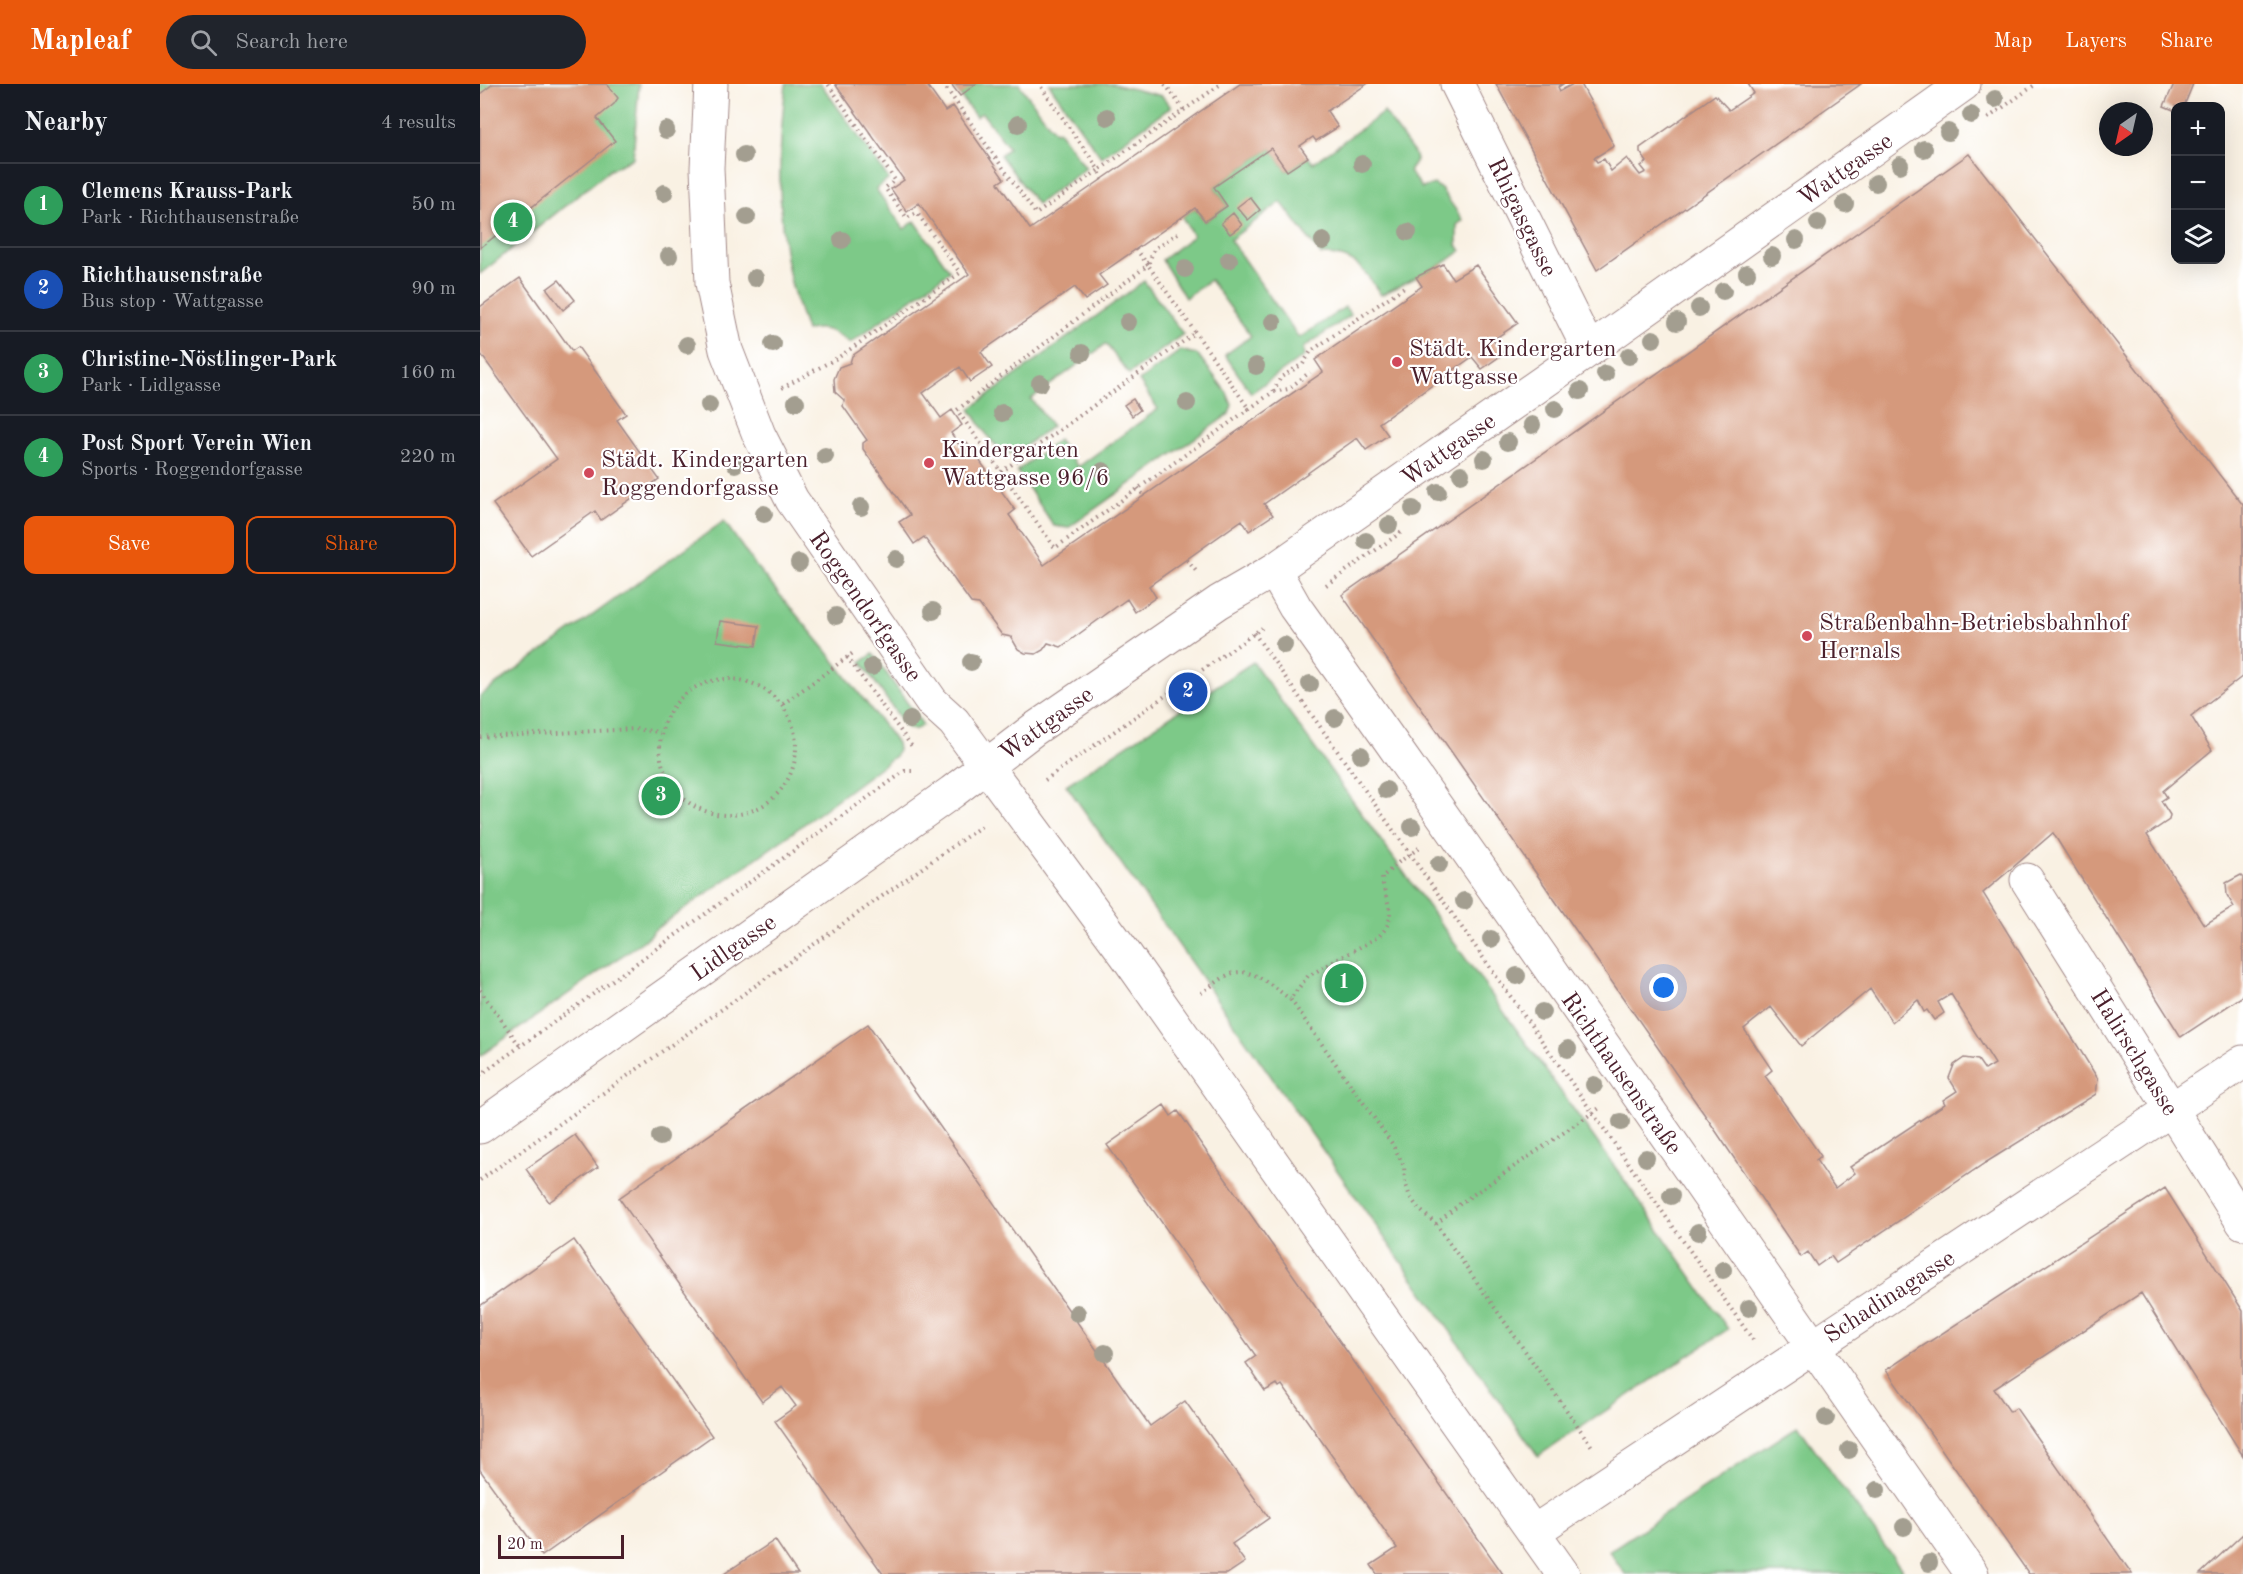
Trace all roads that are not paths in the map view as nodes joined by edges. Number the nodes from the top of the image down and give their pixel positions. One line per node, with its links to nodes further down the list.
1 (711, 84): 6 (street, Roggendorfgasse)
2 (1457, 84): 4 (street, Rhigasgasse)
3 (1964, 84): 4 (street, Wattgasse)
4 (1589, 350): 5 (street, Wattgasse)
5 (1274, 570): 6 (street, Wattgasse); 12 (street, Richthausenstraße)
6 (987, 767): 10 (street, Lidlgasse); 13 (street)
7 (2027, 880): 9 (street, Halirschgasse)
8 (2243, 1062): 9 (street, Schadinagasse)
9 (2170, 1109): 11 (street, Halirschgasse); 12 (street, Schadinagasse)
10 (480, 1127)
11 (2243, 1223)
12 (1813, 1346): 13 (street, Schadinagasse); 15 (street, Richthausenstraße)
13 (1535, 1531): 14 (street)
14 (1563, 1574)
15 (1972, 1574)

